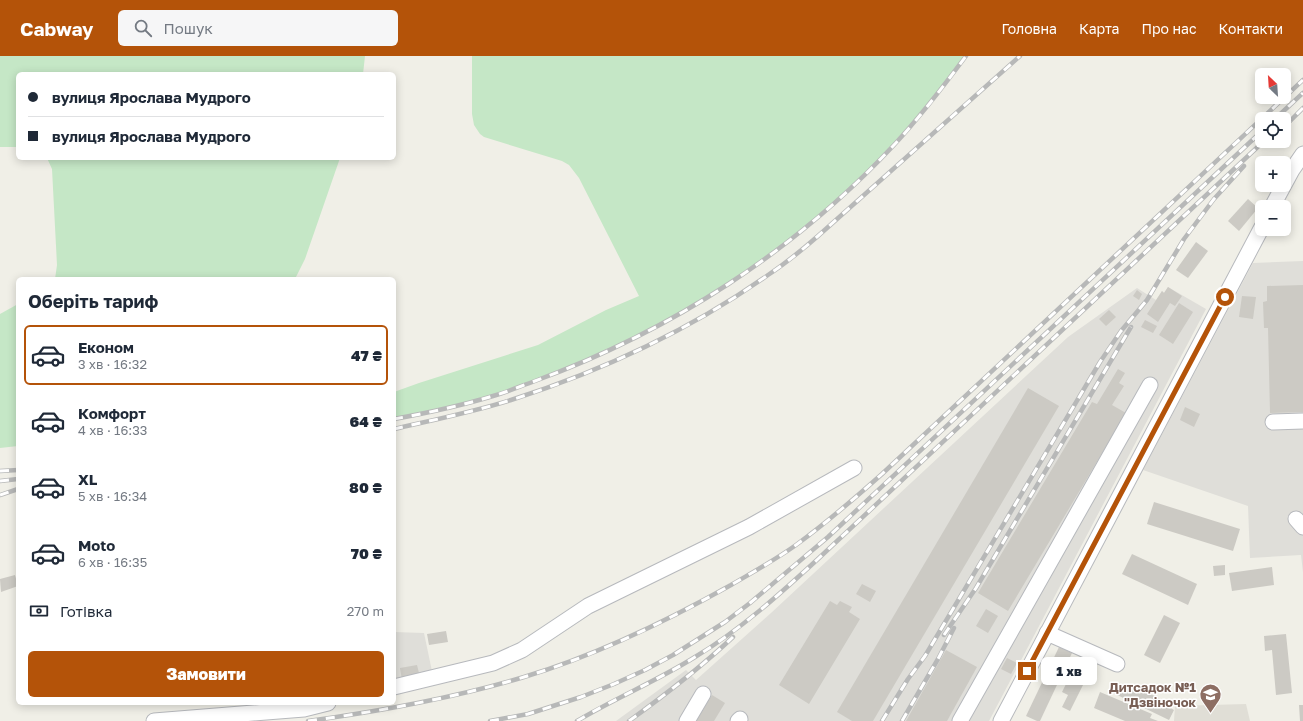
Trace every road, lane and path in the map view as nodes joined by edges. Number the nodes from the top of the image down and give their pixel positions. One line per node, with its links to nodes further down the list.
1 (1303, 154): 2 (street)
2 (1276, 200)
3 (1257, 236): 8 (street)
4 (1150, 385): 15 (street)
5 (1303, 421): 6 (street)
6 (1273, 422)
7 (854, 468): 10 (street)
8 (1047, 633): 9 (street); 16 (street)
9 (1117, 664)
10 (396, 687)
11 (703, 694): 14 (street)
12 (320, 705): 13 (street)
13 (154, 721)
14 (688, 721)
15 (960, 721)
16 (1001, 721)

